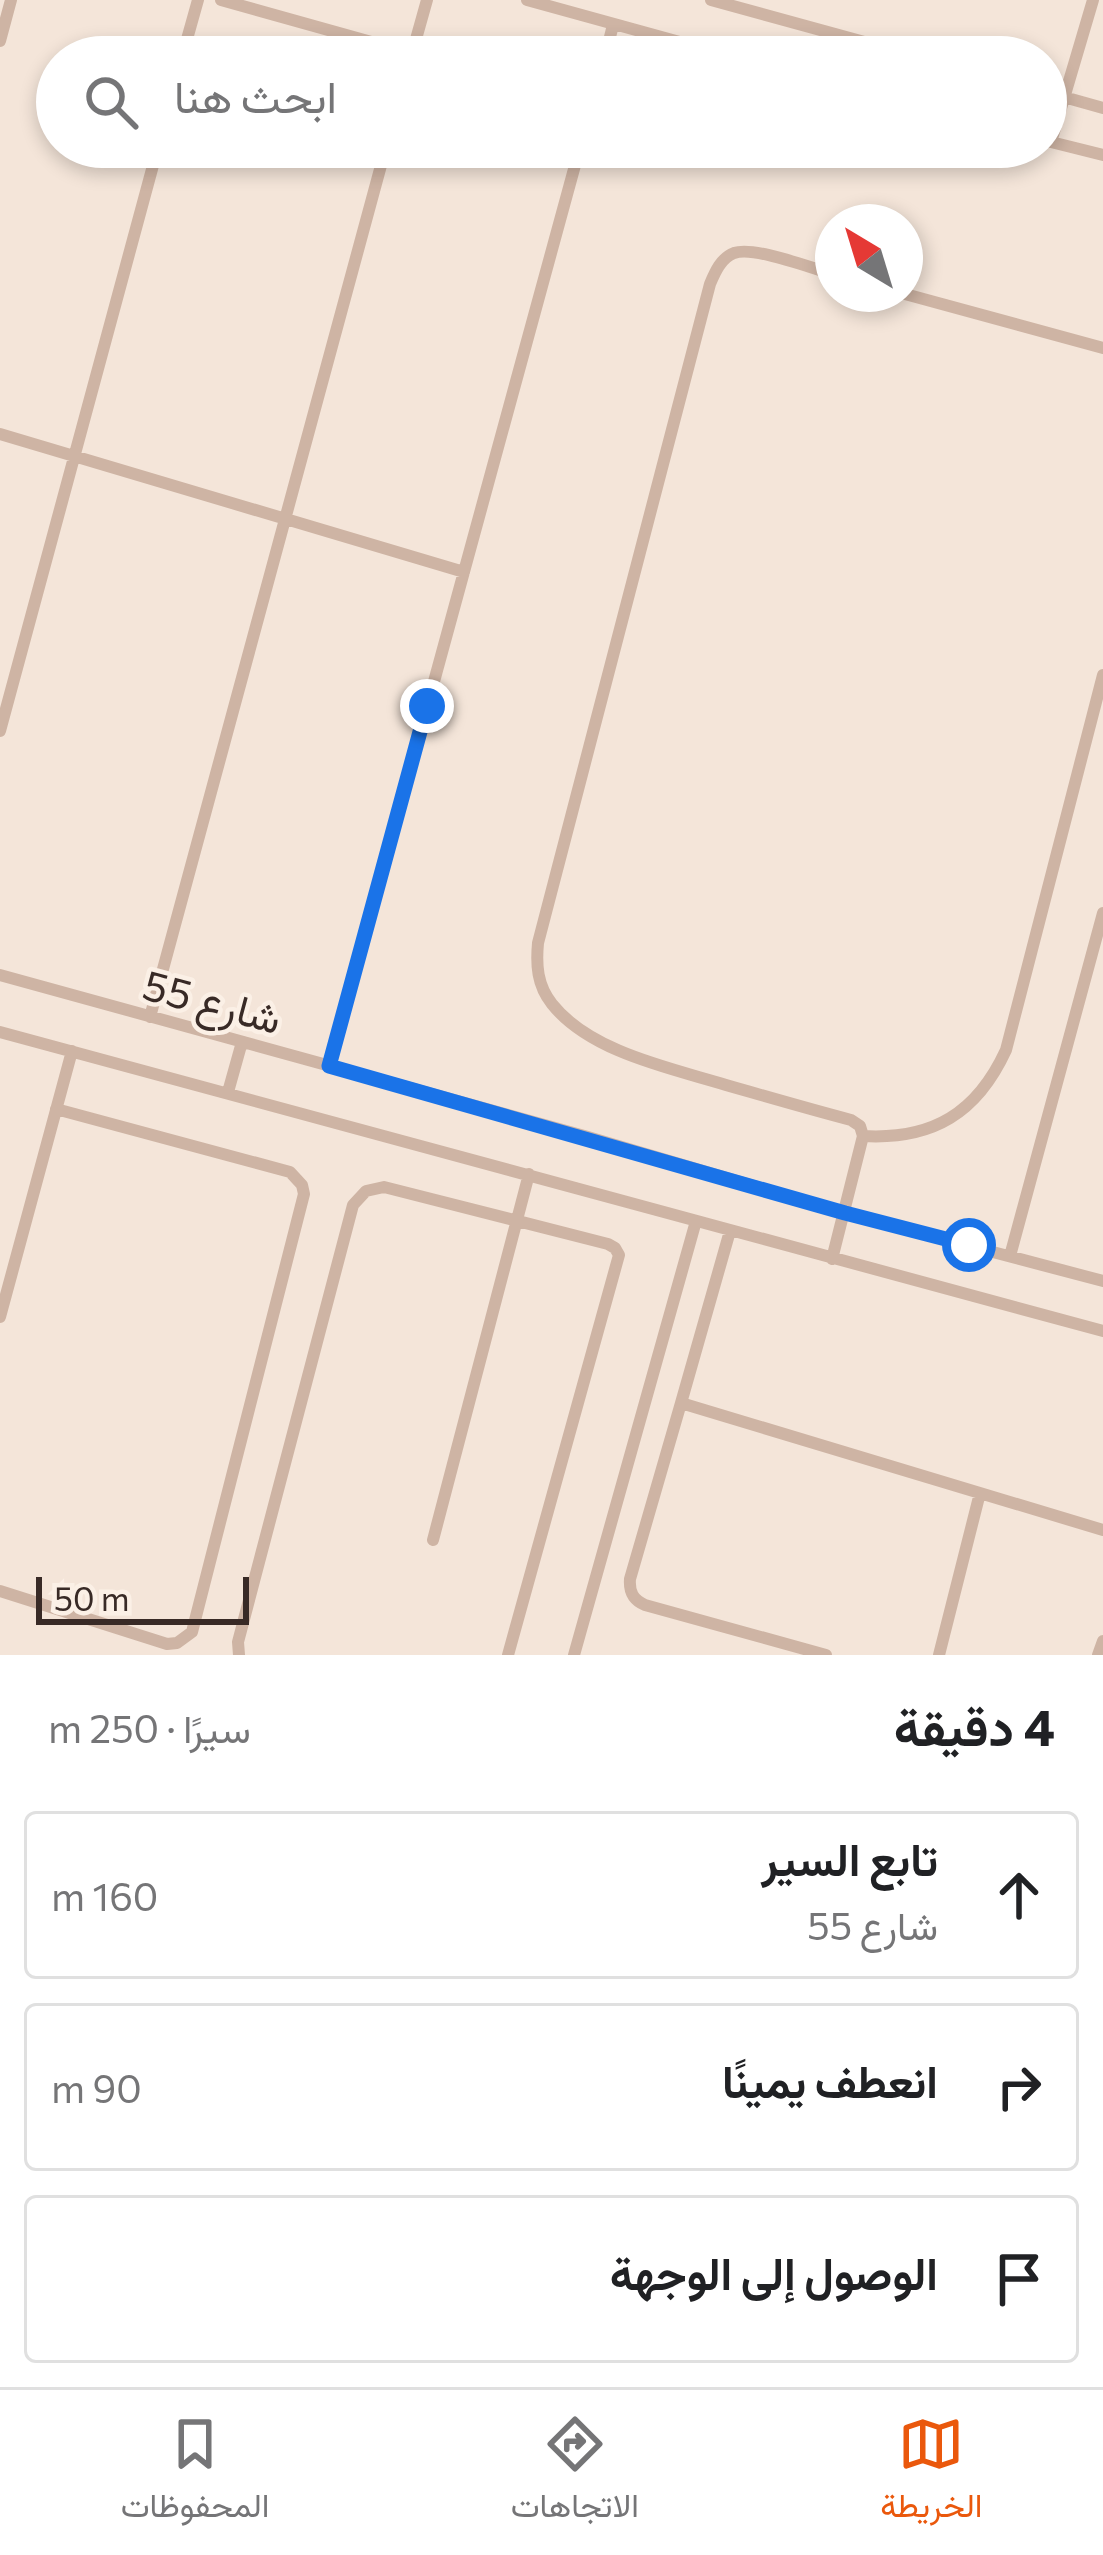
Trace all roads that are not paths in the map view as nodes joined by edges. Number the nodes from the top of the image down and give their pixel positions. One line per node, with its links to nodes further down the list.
1 (11, 0): 15 (lane)
2 (198, 0): 9 (lane)
3 (220, 0): 10 (lane)
4 (427, 0): 11 (lane)
5 (526, 0): 8 (lane)
6 (711, 0): 14 (lane)
7 (1093, 0): 16 (lane)
8 (614, 25): 12 (lane); 13 (lane)
9 (188, 36)
10 (346, 36)
11 (420, 36)
12 (611, 36)
13 (655, 36)
14 (842, 36)
15 (0, 41)
16 (1067, 87)
17 (1067, 98): 18 (lane)
18 (1103, 107)
19 (1067, 145): 20 (lane)
20 (1102, 151)
21 (152, 168): 28 (lane)
22 (380, 168): 29 (lane)
23 (574, 168): 30 (lane)
24 (815, 269): 42 (lane)
25 (923, 299): 26 (lane)
26 (1103, 348)
27 (0, 434): 28 (lane)
28 (74, 456): 29 (lane); 32 (lane)
29 (285, 519): 30 (lane); 35 (lane)
30 (464, 572): 39 (lane)
31 (1103, 675): 42 (lane)
32 (0, 731)
33 (1103, 913): 48 (lane)
34 (0, 975): 35 (lane, شارع 55)
35 (150, 1017): 37 (lane, شارع 55)
36 (0, 1032): 38 (lane, شارع 55)
37 (242, 1042): 39 (lane, شارع 55); 40 (lane)
38 (72, 1051): 40 (lane, شارع 55); 41 (lane)
39 (329, 1066): 44 (lane, شارع 55)
40 (228, 1092): 43 (lane, شارع 55)
41 (56, 1109): 51 (lane); 57 (lane)
42 (863, 1136): 44 (lane)
43 (529, 1174): 45 (lane); 46 (lane, شارع 55)
44 (845, 1213): 48 (lane, شارع 55); 49 (lane)
45 (516, 1221): 56 (lane); 59 (lane); 60 (lane)
46 (696, 1221): 47 (lane, شارع 55); 61 (lane)
47 (730, 1231): 49 (lane, شارع 55); 53 (lane)
48 (1010, 1256): 50 (lane, شارع 55)
49 (832, 1259): 52 (lane, شارع 55)
50 (1103, 1281)
51 (0, 1317)
52 (1103, 1331)
53 (681, 1403): 54 (lane); 62 (lane)
54 (980, 1492): 55 (lane); 63 (lane)
55 (1103, 1530)
56 (433, 1540)
57 (0, 1591)
58 (1103, 1641): 64 (lane)
59 (239, 1655)
60 (508, 1655)
61 (574, 1655)
62 (826, 1655)
63 (939, 1655)
64 (1099, 1655)

